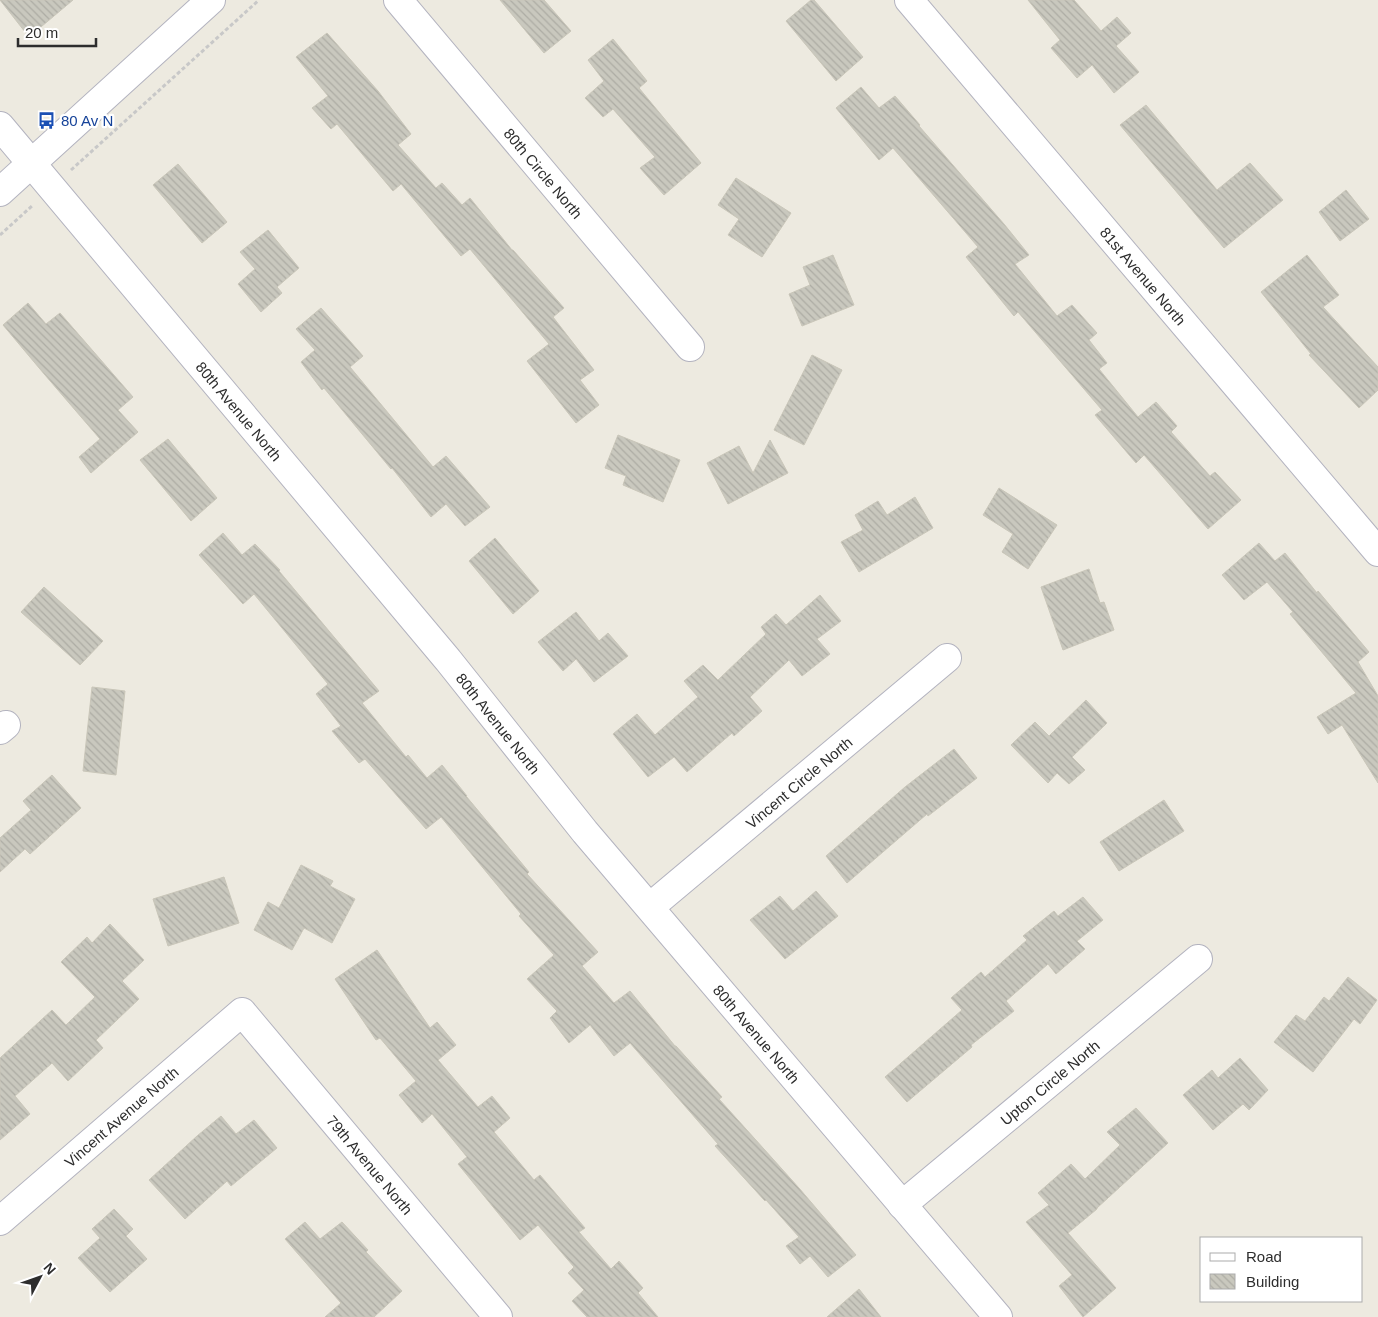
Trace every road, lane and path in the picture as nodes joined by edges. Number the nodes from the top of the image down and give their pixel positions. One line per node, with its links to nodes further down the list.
1 (210, 0): 6 (street)
2 (259, 0): 7 (path)
3 (398, 0): 11 (street, 80th Circle North)
4 (909, 0): 12 (street, 81st Avenue North)
5 (0, 126): 6 (street, 80th Avenue North)
6 (32, 163): 8 (street); 14 (street, 80th Avenue North)
7 (71, 170)
8 (0, 192)
9 (35, 203): 10 (path)
10 (0, 235)
11 (690, 347)
12 (1378, 552)
13 (947, 658): 14 (street, Vincent Circle North)
14 (650, 907): 17 (street, 80th Avenue North)
15 (1198, 959): 17 (street, Upton Circle North)
16 (242, 1012): 18 (street, Vincent Avenue North); 19 (street, 79th Avenue North)
17 (902, 1205): 20 (street, 80th Avenue North)
18 (0, 1221)
19 (495, 1316)
20 (998, 1317)

